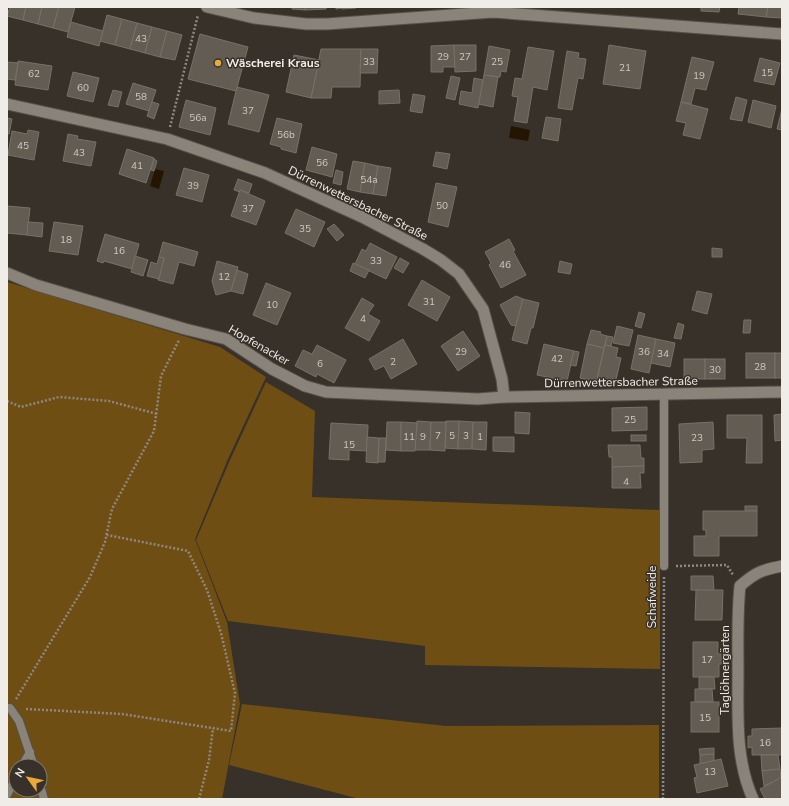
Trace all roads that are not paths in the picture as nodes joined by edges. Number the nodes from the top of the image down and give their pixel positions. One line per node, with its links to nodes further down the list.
1 (203, 10): 2 (street)
2 (782, 34)
3 (7, 104): 7 (street, Dürrenwettersbacher Straße)
4 (7, 273): 7 (street, Hopfenacker)
5 (782, 392): 6 (street, Dürrenwettersbacher Straße)
6 (664, 395): 7 (street, Dürrenwettersbacher Straße); 8 (lane, Schafweide)
7 (504, 397)
8 (664, 566)
9 (782, 566): 14 (street, Taglöhnergärten)
10 (8, 708): 11 (lane)
11 (30, 752): 12 (lane); 13 (lane)
12 (27, 758)
13 (32, 758)
14 (753, 799)

